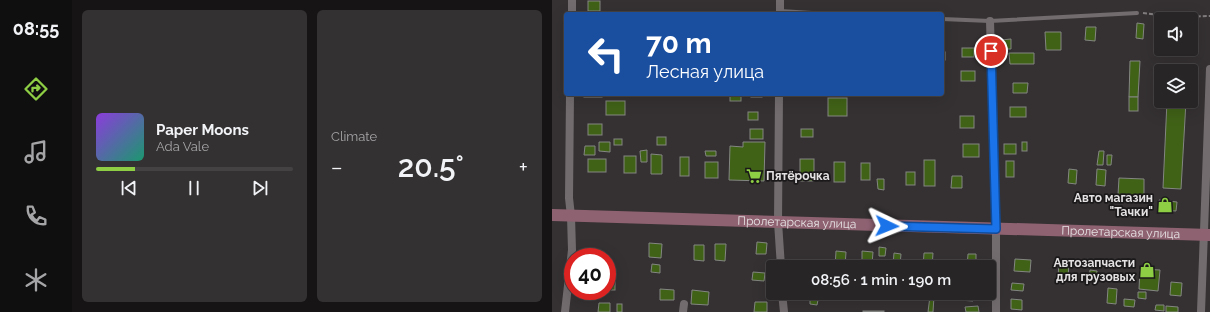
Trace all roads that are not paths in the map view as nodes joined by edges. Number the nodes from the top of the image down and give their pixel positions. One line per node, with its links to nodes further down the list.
1 (572, 0): 3 (street)
2 (780, 0): 4 (street)
3 (572, 12)
4 (780, 12)
5 (1137, 12): 7 (lane)
6 (944, 19): 7 (lane)
7 (990, 21): 14 (street)
8 (1210, 69): 15 (street)
9 (570, 96): 12 (street)
10 (779, 96): 13 (street)
11 (552, 215): 12 (street, Пролетарская улица)
12 (571, 216): 13 (street, Пролетарская улица); 18 (street)
13 (778, 222): 14 (street, Пролетарская улица); 16 (street)
14 (996, 229): 15 (street, Пролетарская улица); 20 (street)
15 (1207, 234): 21 (street)
16 (781, 260)
17 (783, 300): 19 (street)
18 (565, 312)
19 (784, 312)
20 (996, 312)
21 (1201, 312)

